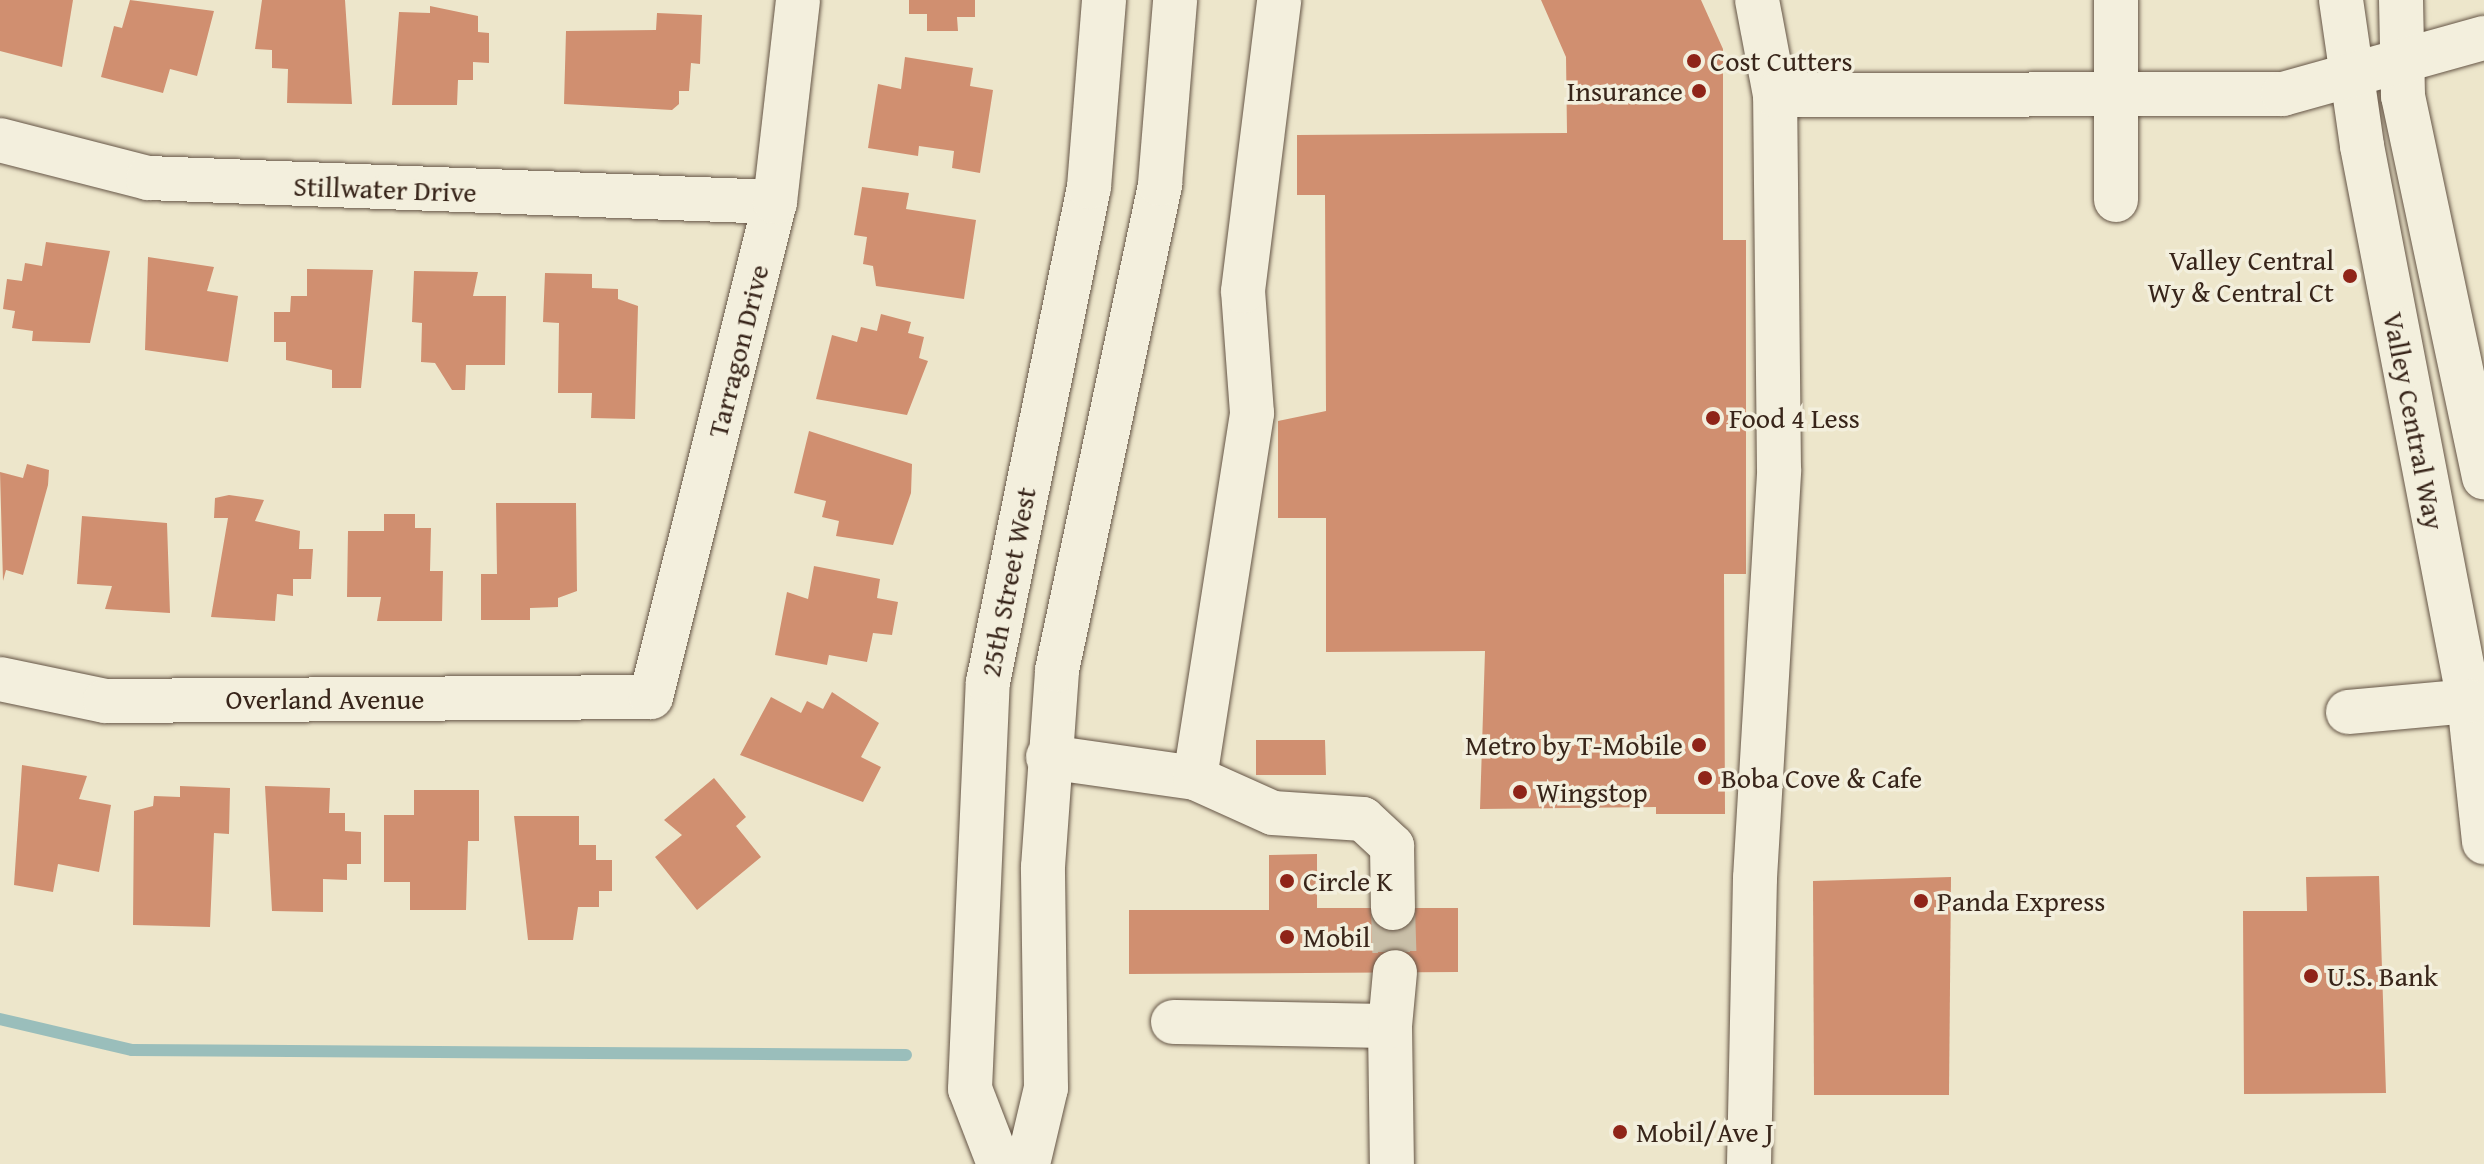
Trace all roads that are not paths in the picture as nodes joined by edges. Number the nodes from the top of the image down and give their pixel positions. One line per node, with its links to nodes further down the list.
1 (798, 0): 16 (street, Tarragon Drive)
2 (1104, 0): 29 (street, 25th Street West)
3 (1175, 0): 22 (street)
4 (1279, 0): 23 (street)
5 (1757, 0): 12 (street)
6 (2116, 0): 13 (street)
7 (2341, 0): 11 (street, Valley Central Way)
8 (2401, 0): 10 (street, Valley Central Way)
9 (2484, 38): 10 (street)
10 (2401, 60): 11 (street); 17 (street, Valley Central Way)
11 (2351, 74): 13 (street); 20 (street, Valley Central Way)
12 (1775, 95): 13 (street); 32 (street)
13 (2116, 95): 15 (street)
14 (0, 140): 16 (street, Stillwater Drive)
15 (2116, 200)
16 (775, 202): 19 (street, Tarragon Drive)
17 (2484, 478)
18 (0, 679): 19 (street, Overland Avenue)
19 (651, 697)
20 (2469, 701): 21 (street); 24 (street, Valley Central Way)
21 (2348, 712)
22 (1048, 757): 23 (street); 30 (street)
23 (1195, 778): 25 (street)
24 (2484, 842)
25 (1393, 908)
26 (1395, 972): 28 (street)
27 (1173, 1022): 28 (street)
28 (1390, 1026): 31 (street)
29 (999, 1164)
30 (1028, 1164)
31 (1392, 1164)
32 (1749, 1164)

